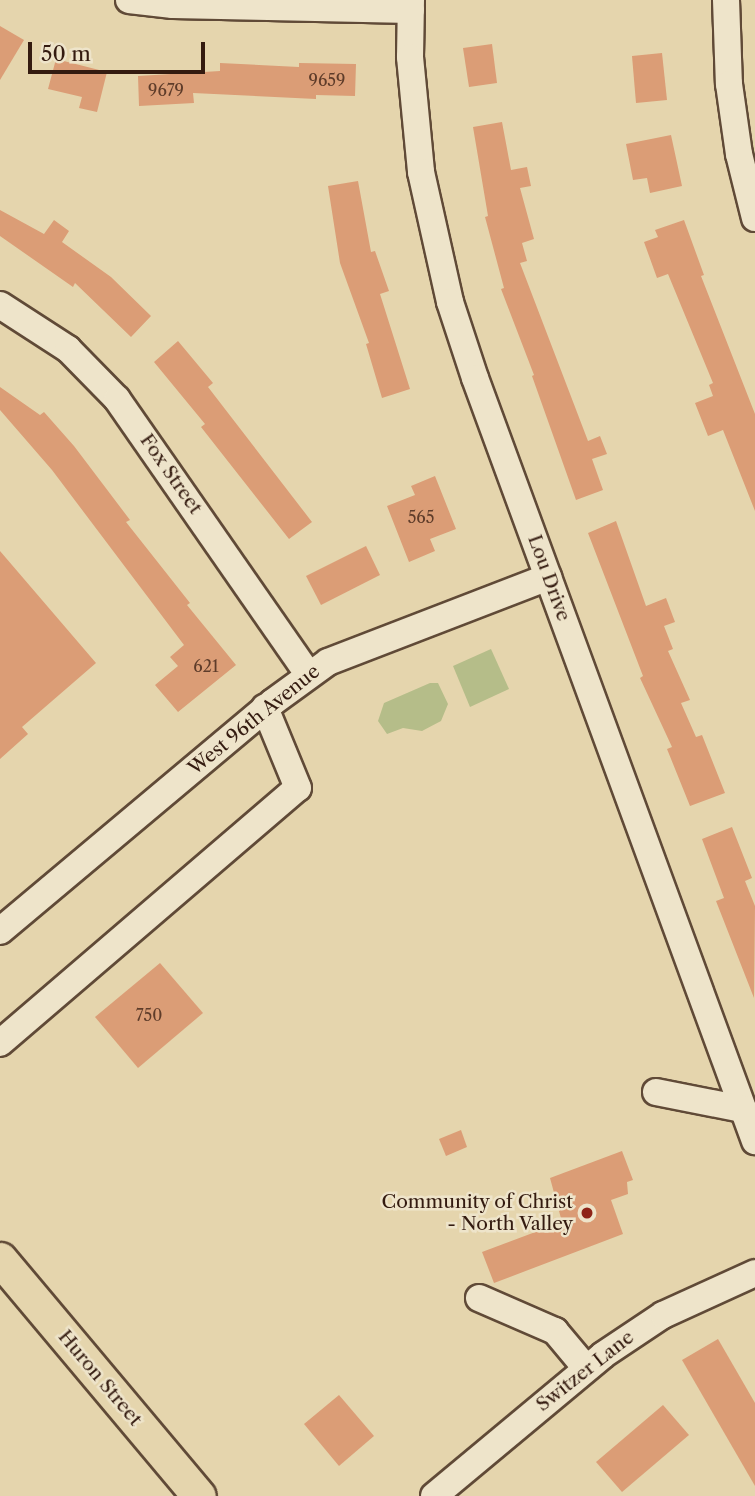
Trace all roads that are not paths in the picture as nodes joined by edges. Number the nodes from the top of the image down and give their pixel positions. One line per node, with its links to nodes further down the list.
1 (129, 0): 3 (street)
2 (726, 0): 4 (street)
3 (411, 5): 6 (street, Lou Drive)
4 (755, 218)
5 (0, 305): 7 (street, Fox Street)
6 (548, 578): 7 (street, West 96th Avenue); 12 (street, Lou Drive)
7 (308, 674): 8 (street, West 96th Avenue)
8 (265, 708): 9 (street, West 96th Avenue); 10 (street)
9 (0, 931)
10 (0, 1043)
11 (656, 1092): 12 (street)
12 (743, 1109): 13 (street, Lou Drive)
13 (755, 1141)
14 (0, 1259): 18 (main road, Huron Street)
15 (755, 1273): 17 (street, Switzer Lane)
16 (479, 1298): 17 (street)
17 (586, 1367): 19 (street, Switzer Lane)
18 (199, 1496)
19 (434, 1496)

